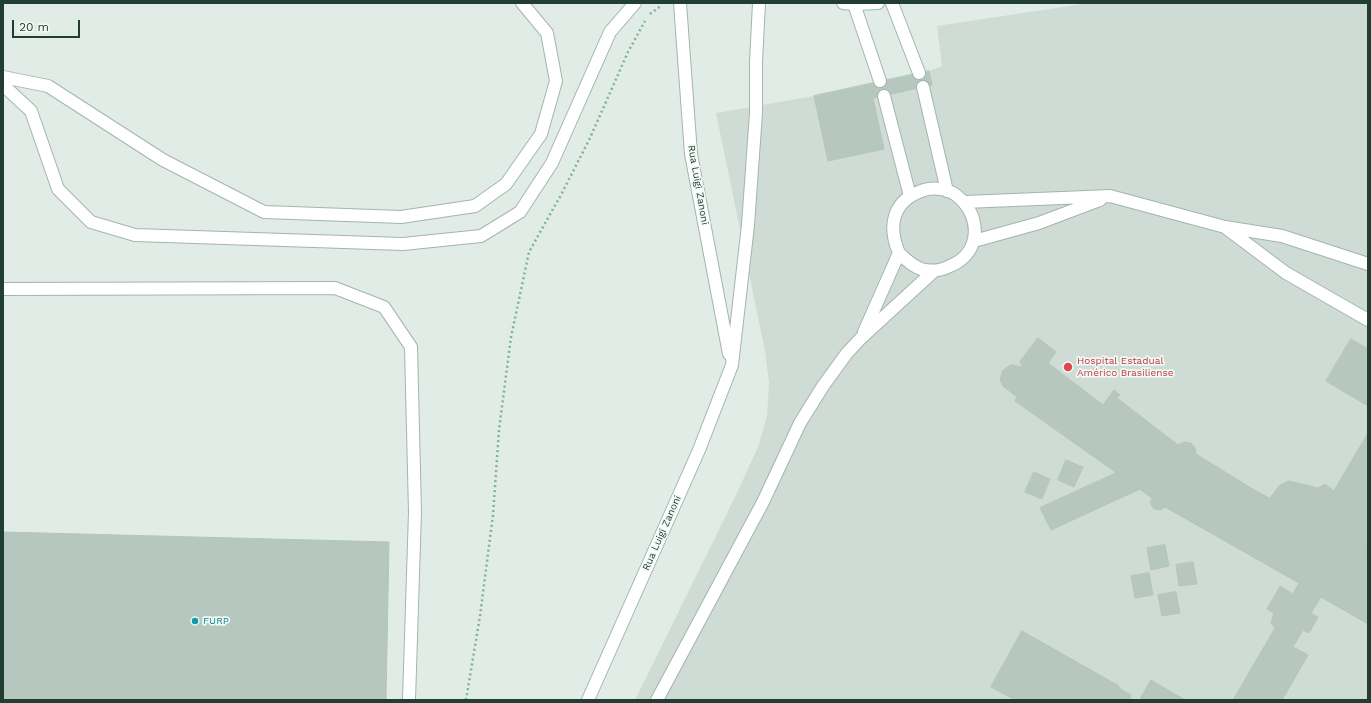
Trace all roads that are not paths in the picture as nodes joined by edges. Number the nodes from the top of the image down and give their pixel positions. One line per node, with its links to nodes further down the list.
1 (522, 3): 9 (street)
2 (635, 3): 11 (street)
3 (680, 3): 26 (street, Rua Luigi Zanoni)
4 (758, 3): 26 (street, Rua Luigi Zanoni)
5 (878, 3): 7 (street)
6 (892, 3): 8 (street)
7 (848, 4): 10 (street)
8 (919, 73)
9 (3, 77)
10 (880, 81)
11 (3, 85)
12 (923, 87): 14 (street)
13 (884, 96): 15 (street)
14 (947, 191): 15 (street); 17 (street)
15 (910, 196): 20 (street)
16 (1110, 196): 17 (street); 18 (street); 19 (street)
17 (965, 202): 19 (street)
18 (1225, 227): 21 (street); 24 (street)
19 (974, 241): 22 (street)
20 (899, 253): 22 (street); 25 (street)
21 (1368, 264)
22 (934, 271): 25 (street)
23 (3, 289): 27 (street)
24 (1368, 320)
25 (862, 337): 29 (street)
26 (732, 364): 28 (street, Rua Luigi Zanoni)
27 (410, 700)
28 (588, 700)
29 (657, 700)

